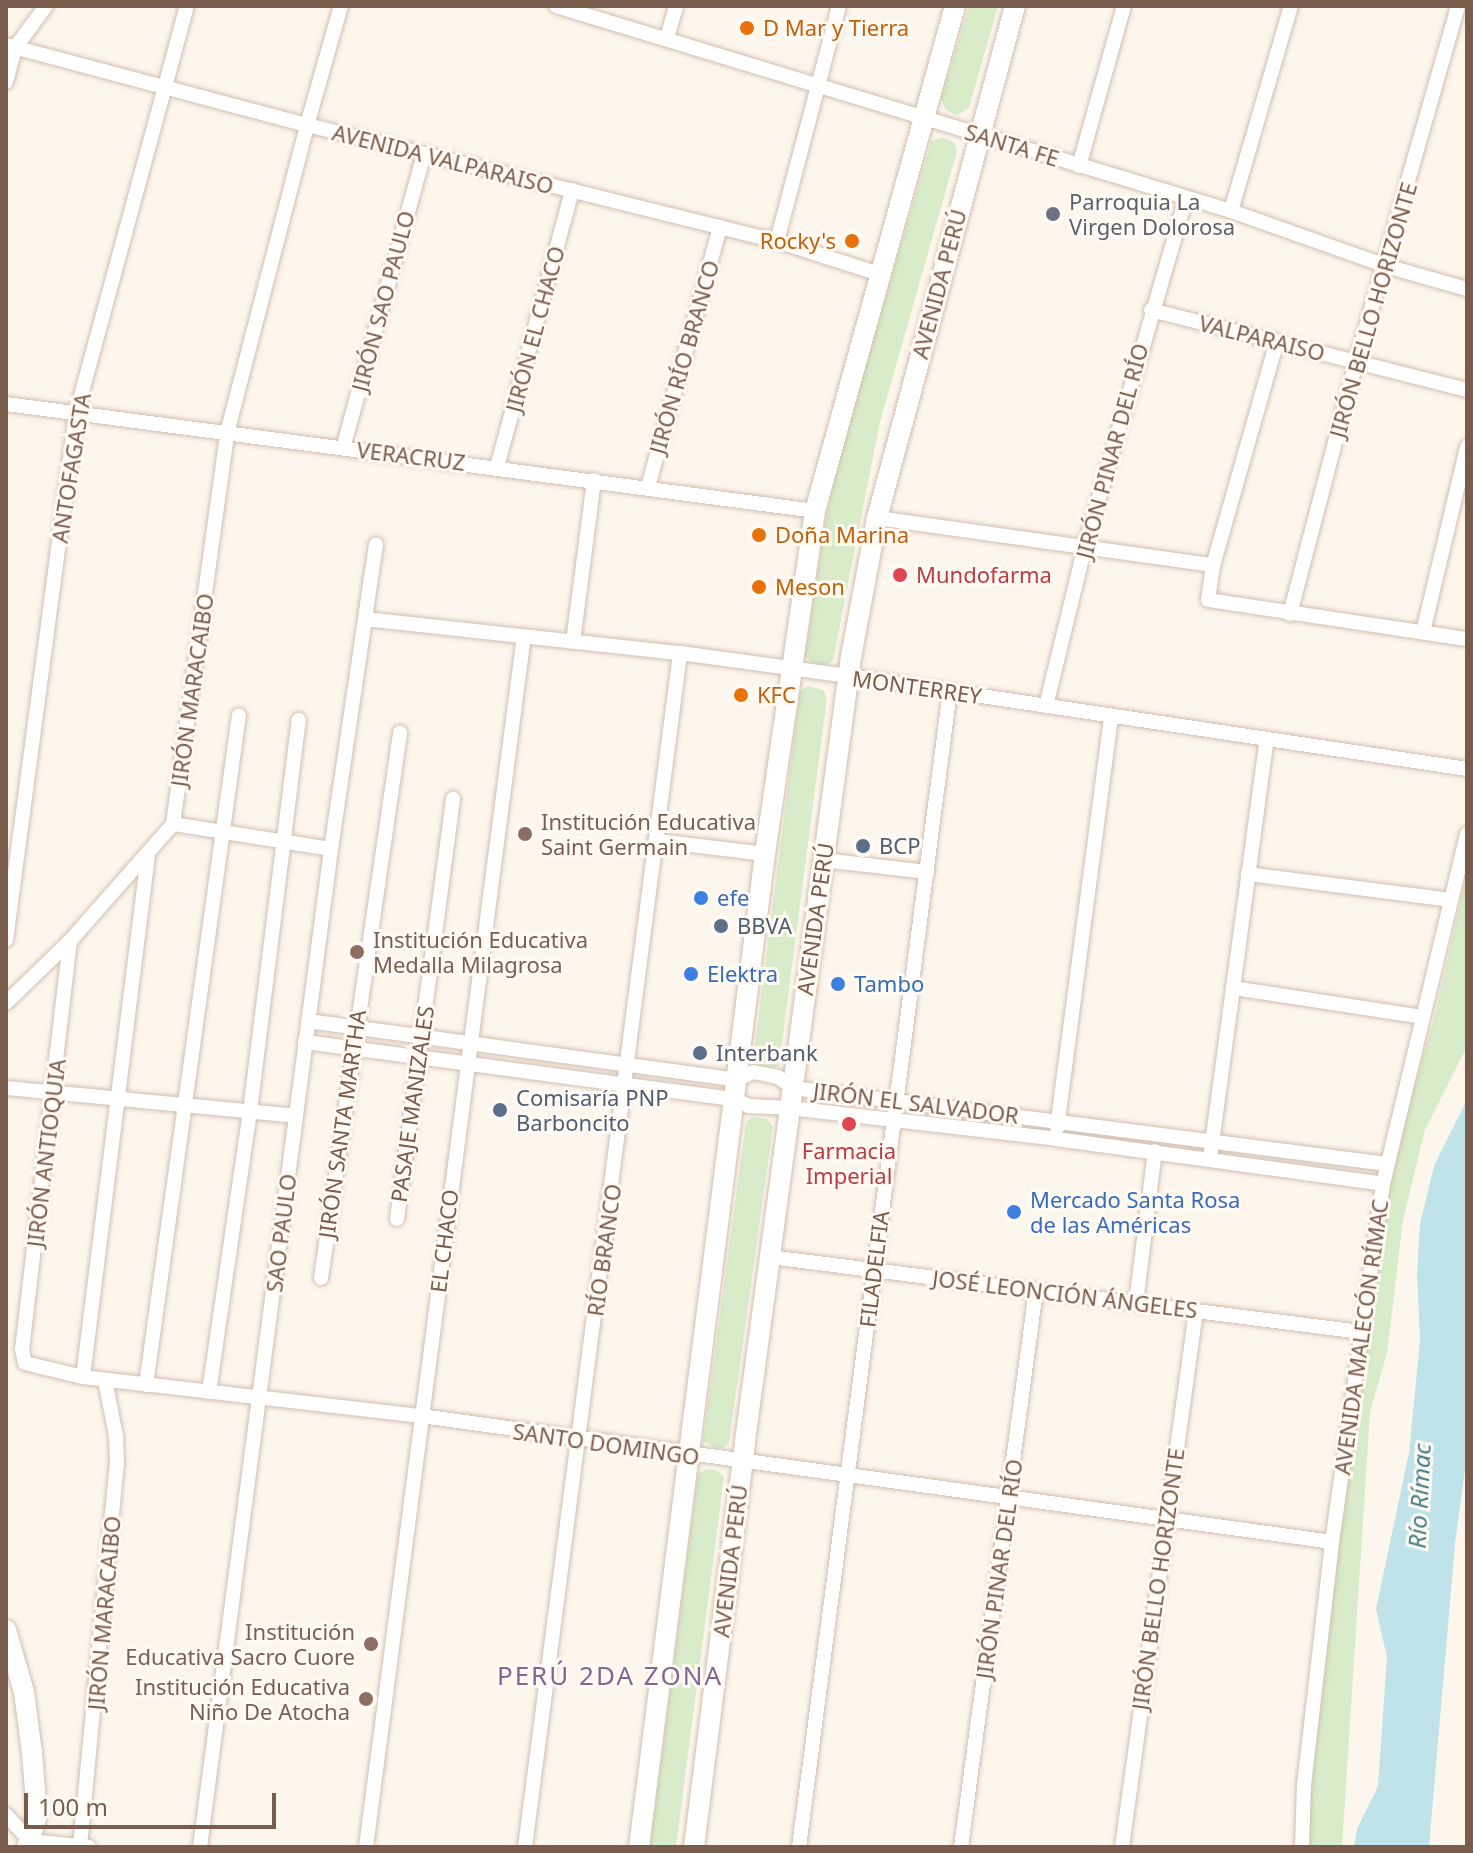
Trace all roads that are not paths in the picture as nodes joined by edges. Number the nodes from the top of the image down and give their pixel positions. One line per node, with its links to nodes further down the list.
1 (46, 6): 14 (street)
2 (187, 6): 17 (street, ANTOFAGASTA)
3 (341, 6): 19 (street, JIRÓN MARACAIBO)
4 (556, 6): 13 (street, SANTA FE)
5 (676, 6): 13 (street)
6 (839, 6): 16 (street)
7 (955, 6): 18 (main road)
8 (1015, 6): 20 (main road, AVENIDA PERÚ)
9 (1124, 6): 22 (street)
10 (1291, 6): 25 (street)
11 (1458, 6): 12 (street, JIRÓN BELLO HORIZONTE)
12 (1460, 27): 28 (street, JIRÓN BELLO HORIZONTE)
13 (667, 38): 16 (street, SANTA FE)
14 (10, 46): 15 (street); 17 (street, AVENIDA VALPARAISO)
15 (6, 82)
16 (817, 83): 18 (street, SANTA FE); 27 (street)
17 (165, 87): 19 (street, AVENIDA VALPARAISO); 36 (street, ANTOFAGASTA)
18 (925, 119): 20 (street, SANTA FE); 29 (main road)
19 (307, 125): 21 (street, AVENIDA VALPARAISO); 37 (street, JIRÓN MARACAIBO)
20 (979, 134): 22 (street, SANTA FE); 44 (main road, AVENIDA PERÚ)
21 (424, 154): 23 (street, AVENIDA VALPARAISO); 39 (street, JIRÓN SAO PAULO)
22 (1079, 166): 24 (street, SANTA FE)
23 (572, 190): 26 (street, AVENIDA VALPARAISO); 40 (street, JIRÓN EL CHACO)
24 (1186, 198): 25 (street, SANTA FE); 31 (street, JIRÓN PINAR DEL RÍO)
25 (1231, 211): 28 (street, SANTA FE)
26 (720, 227): 27 (street, AVENIDA VALPARAISO); 42 (street, JIRÓN RÍO BRANCO)
27 (777, 241): 29 (street, AVENIDA VALPARAISO)
28 (1386, 266): 30 (street, SANTA FE); 33 (street, JIRÓN BELLO HORIZONTE)
29 (879, 274): 43 (main road)
30 (1467, 289)
31 (1151, 310): 32 (street, VALPARAISO); 46 (street, JIRÓN PINAR DEL RÍO)
32 (1277, 341): 33 (street, VALPARAISO); 47 (street)
33 (1356, 362): 34 (street, VALPARAISO); 48 (street, JIRÓN BELLO HORIZONTE)
34 (1467, 390)
35 (6, 404): 36 (street, VERACRUZ)
36 (76, 414): 37 (street, VERACRUZ); 78 (street, ANTOFAGASTA)
37 (227, 433): 39 (street, VERACRUZ); 66 (street, JIRÓN MARACAIBO)
38 (1467, 447): 50 (street)
39 (343, 448): 40 (street, VERACRUZ)
40 (497, 467): 41 (street, VERACRUZ)
41 (594, 480): 42 (street, VERACRUZ); 53 (street)
42 (648, 487): 43 (street, VERACRUZ)
43 (815, 511): 55 (main road)
44 (877, 518): 46 (street); 56 (main road, AVENIDA PERÚ)
45 (376, 544): 49 (street, SAO PAULO)
46 (1085, 546): 47 (street); 58 (street, JIRÓN PINAR DEL RÍO)
47 (1213, 565): 48 (street)
48 (1290, 614): 50 (street)
49 (365, 619): 51 (street, MONTERREY); 71 (street, SAO PAULO)
50 (1423, 632): 52 (street)
51 (524, 636): 53 (street, MONTERREY); 87 (street, EL CHACO)
52 (1467, 639)
53 (573, 642): 54 (street, MONTERREY)
54 (680, 653): 55 (street, MONTERREY); 69 (street, RÍO BRANCO)
55 (790, 671): 56 (street, MONTERREY); 72 (main road)
56 (848, 676): 57 (street, MONTERREY); 74 (main road, AVENIDA PERÚ)
57 (950, 691): 58 (street, MONTERREY); 75 (street, FILADELFIA)
58 (1046, 706): 60 (street, MONTERREY)
59 (239, 715): 67 (street)
60 (1111, 716): 63 (street, MONTERREY); 103 (street)
61 (299, 720): 70 (street)
62 (400, 733): 84 (street, JIRÓN SANTA MARTHA)
63 (1267, 739): 64 (street, MONTERREY); 76 (street)
64 (1467, 769)
65 (453, 799): 85 (street, PASAJE MANIZALES)
66 (173, 824): 67 (street); 73 (street)
67 (221, 832): 70 (street); 99 (street)
68 (1467, 834): 77 (street, AVENIDA MALECÓN RÍMAC)
69 (658, 841): 72 (street); 91 (street, RÍO BRANCO)
70 (284, 842): 71 (street); 100 (street)
71 (331, 849): 83 (street, SAO PAULO)
72 (765, 854): 94 (main road)
73 (148, 855): 79 (street); 96 (street)
74 (823, 860): 75 (street); 97 (main road, AVENIDA PERÚ)
75 (927, 872): 98 (street, FILADELFIA)
76 (1248, 874): 77 (street); 80 (street)
77 (1450, 900): 82 (street, AVENIDA MALECÓN RÍMAC)
78 (6, 940)
79 (70, 941): 81 (street); 95 (street, JIRÓN ANTIOQUIA)
80 (1233, 988): 82 (street); 105 (street)
81 (6, 1003)
82 (1422, 1017): 108 (street, AVENIDA MALECÓN RÍMAC)
83 (308, 1021): 84 (street, JIRÓN EL SALVADOR); 86 (street, SAO PAULO)
84 (355, 1028): 85 (street, JIRÓN EL SALVADOR); 88 (street, JIRÓN SANTA MARTHA)
85 (421, 1037): 87 (street, JIRÓN EL SALVADOR); 89 (street, PASAJE MANIZALES)
86 (305, 1042): 88 (street, JIRÓN EL SALVADOR); 101 (street, SAO PAULO)
87 (469, 1044): 90 (street, EL CHACO); 91 (street, JIRÓN EL SALVADOR)
88 (352, 1048): 89 (street, JIRÓN EL SALVADOR); 113 (street, JIRÓN SANTA MARTHA)
89 (418, 1057): 90 (street, JIRÓN EL SALVADOR); 110 (street, PASAJE MANIZALES)
90 (467, 1063): 92 (street, JIRÓN EL SALVADOR); 124 (street, EL CHACO)
91 (628, 1066): 92 (street, RÍO BRANCO); 94 (street, JIRÓN EL SALVADOR)
92 (626, 1085): 94 (street, JIRÓN EL SALVADOR); 125 (street, RÍO BRANCO)
93 (6, 1088): 95 (street)
94 (735, 1089): 97 (street, JIRÓN EL SALVADOR); 97 (street, JIRÓN EL SALVADOR); 126 (main road)
95 (55, 1090): 96 (street); 118 (street, JIRÓN ANTIOQUIA)
96 (118, 1096): 99 (street); 119 (street)
97 (791, 1098): 98 (street, JIRÓN EL SALVADOR); 102 (street, JIRÓN EL SALVADOR); 111 (main road, AVENIDA PERÚ)
98 (896, 1101): 102 (street, FILADELFIA); 103 (street, JIRÓN EL SALVADOR)
99 (187, 1104): 100 (street); 121 (street)
100 (250, 1111): 101 (street); 122 (street)
101 (296, 1116): 123 (street, SAO PAULO)
102 (893, 1119): 104 (street, JIRÓN EL SALVADOR); 112 (street, FILADELFIA)
103 (1058, 1120): 104 (street); 105 (street, JIRÓN EL SALVADOR)
104 (1056, 1139): 106 (street, JIRÓN EL SALVADOR)
105 (1212, 1142): 107 (street); 108 (street, JIRÓN EL SALVADOR)
106 (1155, 1151): 107 (street, JIRÓN EL SALVADOR); 115 (street)
107 (1211, 1158): 109 (street, JIRÓN EL SALVADOR)
108 (1387, 1164): 109 (street, AVENIDA MALECÓN RÍMAC)
109 (1383, 1184): 117 (street, AVENIDA MALECÓN RÍMAC)
110 (397, 1219)
111 (770, 1257): 112 (street, JOSÉ LEONCIÓN ÁNGELES); 127 (main road, AVENIDA PERÚ)
112 (874, 1270): 114 (street, JOSÉ LEONCIÓN ÁNGELES); 128 (street, FILADELFIA)
113 (321, 1278)
114 (1036, 1290): 115 (street, JOSÉ LEONCIÓN ÁNGELES); 129 (street, JIRÓN PINAR DEL RÍO)
115 (1136, 1303): 116 (street, JOSÉ LEONCIÓN ÁNGELES)
116 (1196, 1311): 117 (street, JOSÉ LEONCIÓN ÁNGELES); 130 (street, JIRÓN BELLO HORIZONTE)
117 (1361, 1332): 131 (street, AVENIDA MALECÓN RÍMAC)
118 (25, 1363): 119 (street, SANTO DOMINGO)
119 (83, 1377): 120 (street, SANTO DOMINGO)
120 (105, 1380): 121 (street, SANTO DOMINGO); 135 (street, JIRÓN MARACAIBO)
121 (146, 1385): 122 (street, SANTO DOMINGO)
122 (209, 1392): 123 (street, SANTO DOMINGO)
123 (259, 1398): 124 (street, SANTO DOMINGO); 137 (street, SAO PAULO)
124 (421, 1416): 125 (street, SANTO DOMINGO); 138 (street, EL CHACO)
125 (579, 1440): 126 (street, SANTO DOMINGO); 139 (street, RÍO BRANCO)
126 (689, 1456): 127 (street, SANTO DOMINGO); 140 (main road)
127 (742, 1463): 128 (street, SANTO DOMINGO); 141 (main road, AVENIDA PERÚ)
128 (847, 1476): 129 (street, SANTO DOMINGO); 142 (street, FILADELFIA)
129 (1009, 1498): 130 (street, SANTO DOMINGO); 143 (street, JIRÓN PINAR DEL RÍO)
130 (1166, 1518): 131 (street, SANTO DOMINGO); 144 (street, JIRÓN BELLO HORIZONTE)
131 (1332, 1542): 145 (street, AVENIDA MALECÓN RÍMAC)
132 (6, 1630): 134 (main road)
133 (6, 1815): 134 (street)
134 (29, 1845): 135 (street)
135 (80, 1846): 136 (street)
136 (89, 1847)
137 (200, 1847)
138 (366, 1847)
139 (525, 1847)
140 (639, 1847)
141 (694, 1847)
142 (799, 1847)
143 (961, 1847)
144 (1122, 1847)
145 (1302, 1847)

